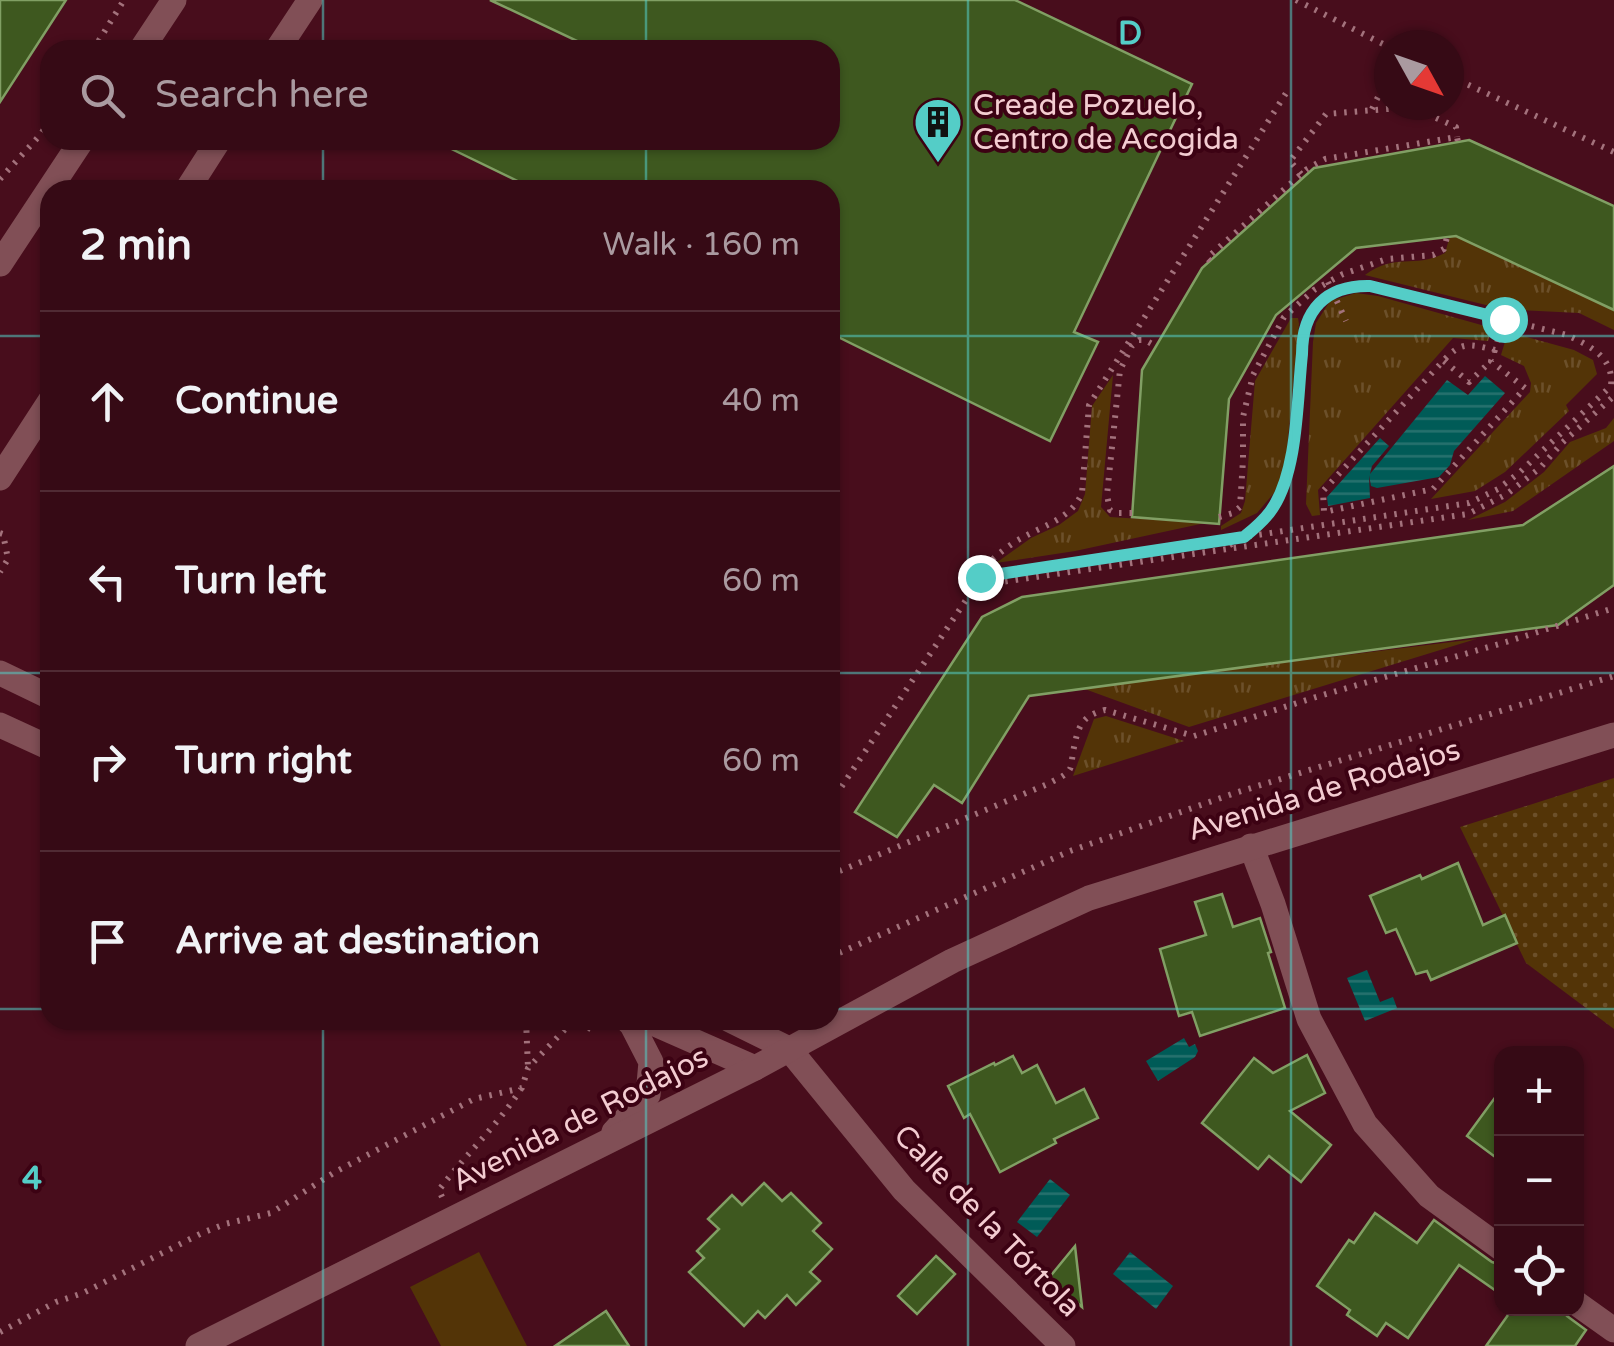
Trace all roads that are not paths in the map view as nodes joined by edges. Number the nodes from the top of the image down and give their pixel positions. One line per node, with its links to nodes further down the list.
1 (174, 0): 3 (street)
2 (310, 0): 4 (street)
3 (148, 40)
4 (284, 40)
5 (75, 150): 7 (street)
6 (212, 150): 8 (street)
7 (56, 180)
8 (193, 180)
9 (40, 204): 10 (street)
10 (0, 264)
11 (40, 416): 12 (street)
12 (0, 478)
13 (0, 673): 14 (street)
14 (40, 693)
15 (0, 725): 17 (street)
16 (1614, 735): 18 (street, Avenida de Rodajos)
17 (40, 743)
18 (1251, 846): 19 (street, Avenida de Rodajos); 27 (street)
19 (840, 1021)
20 (635, 1030): 26 (street)
21 (668, 1030): 25 (street)
22 (750, 1030): 24 (street)
23 (823, 1030): 24 (street, Avenida de Rodajos)
24 (788, 1049): 25 (street, Avenida de Rodajos); 31 (street, Calle de la Tórtola)
25 (754, 1068): 26 (street, Avenida de Rodajos)
26 (604, 1142): 30 (street, Avenida de Rodajos)
27 (1494, 1243)
28 (1584, 1309): 29 (street)
29 (1614, 1330)
30 (198, 1346)
31 (1063, 1346)

